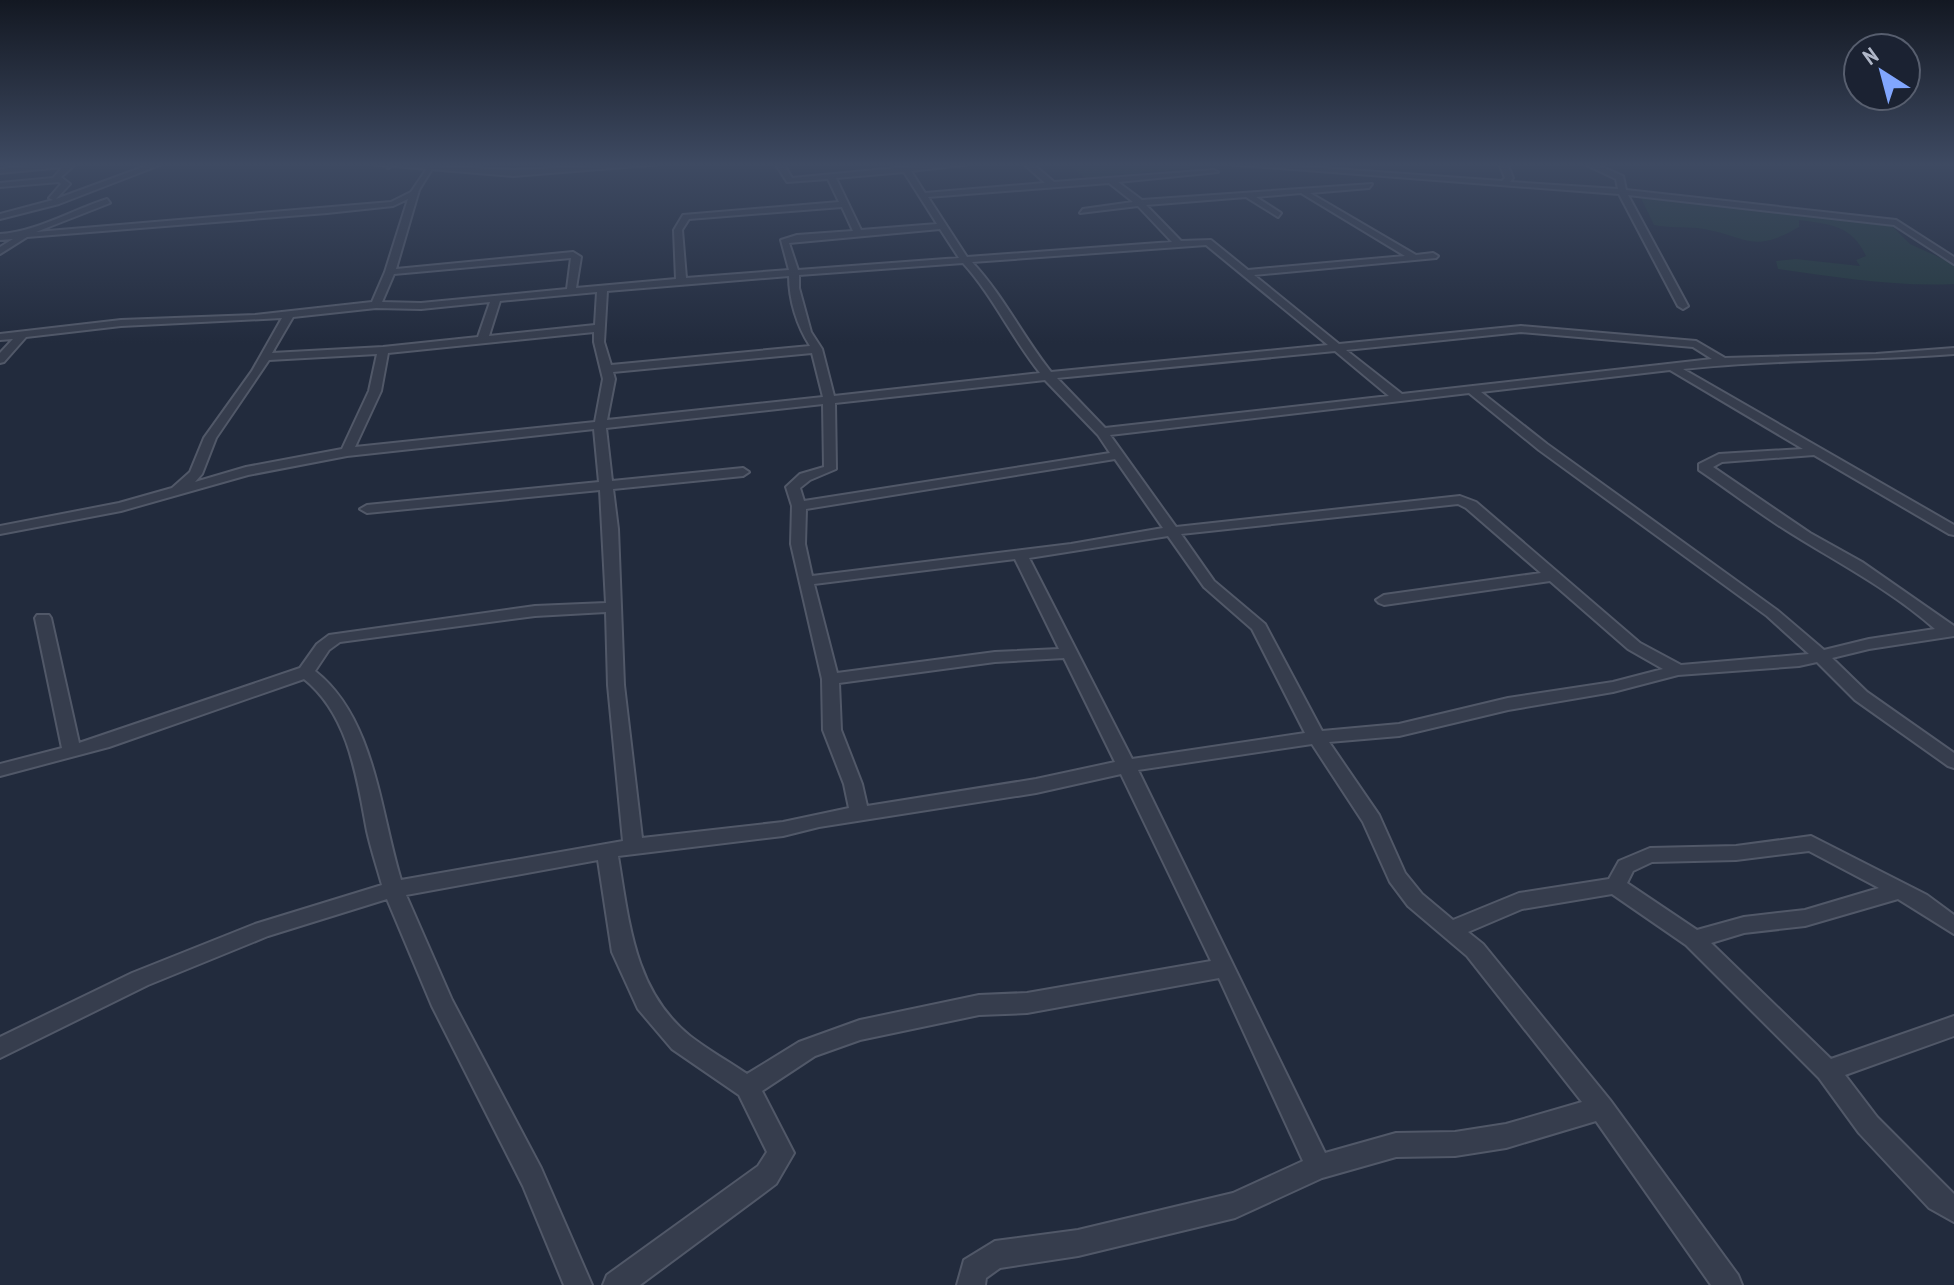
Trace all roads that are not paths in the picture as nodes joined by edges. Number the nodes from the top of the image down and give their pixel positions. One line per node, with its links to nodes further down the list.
1 (48, 223): 13 (street)
2 (168, 223): 13 (street)
3 (405, 223): 21 (street)
4 (682, 223): 24 (street)
5 (854, 223): 12 (street)
6 (943, 223): 11 (street)
7 (1159, 223): 15 (street)
8 (1356, 223): 18 (street)
9 (1639, 223): 29 (street)
10 (1896, 223): 20 (street)
11 (945, 226): 12 (street); 19 (street)
12 (858, 233): 22 (street)
13 (24, 235): 14 (street); 16 (street)
14 (0, 237)
15 (1178, 243): 19 (street); 23 (street)
16 (0, 251)
17 (1433, 256): 18 (street)
18 (1413, 257): 23 (street)
19 (964, 259): 22 (street); 44 (street)
20 (1954, 261)
21 (390, 272): 26 (street); 28 (street)
22 (794, 272): 24 (street); 36 (street)
23 (1247, 273): 35 (street)
24 (681, 281): 25 (street)
25 (602, 288): 26 (street); 31 (street)
26 (571, 291): 27 (street)
27 (496, 299): 28 (street); 34 (street)
28 (376, 305): 30 (street)
29 (1683, 306)
30 (289, 315): 32 (street); 39 (street)
31 (599, 328): 34 (street); 43 (street)
32 (22, 335): 33 (street); 40 (street)
33 (0, 337)
34 (482, 340): 37 (street)
35 (1337, 347): 41 (street); 44 (street); 46 (street)
36 (817, 349): 43 (street); 47 (street)
37 (383, 350): 39 (street); 50 (street)
38 (1954, 351): 41 (street)
39 (266, 357): 55 (street)
40 (0, 360)
41 (1723, 361): 42 (street)
42 (1672, 367): 45 (street); 51 (street)
43 (606, 369): 48 (street)
44 (1048, 376): 47 (street); 49 (street)
45 (1473, 391): 46 (street); 69 (street)
46 (1398, 397): 49 (street)
47 (829, 400): 48 (street); 56 (street)
48 (600, 426): 50 (street); 54 (street)
49 (1102, 432): 52 (street)
50 (347, 452): 55 (street)
51 (1813, 452): 60 (street); 67 (street)
52 (1119, 455): 56 (street); 59 (street)
53 (743, 472): 54 (street)
54 (606, 484): 57 (street); 65 (street)
55 (171, 493): 58 (street)
56 (799, 506): 63 (street)
57 (367, 509)
58 (0, 530)
59 (1173, 531): 61 (street); 62 (street); 73 (street)
60 (1954, 531)
61 (1020, 554): 63 (street); 68 (street)
62 (1551, 576): 64 (street); 70 (street)
63 (806, 581): 72 (street)
64 (1384, 600)
65 (612, 607): 71 (street); 79 (street)
66 (43, 618): 74 (street)
67 (1951, 631): 69 (street)
68 (1069, 653): 72 (street); 76 (street)
69 (1820, 657): 70 (street); 75 (street)
70 (1678, 670): 73 (street)
71 (306, 672): 74 (street); 82 (street)
72 (830, 679): 78 (street)
73 (1316, 737): 76 (street); 85 (street)
74 (72, 751): 77 (street)
75 (1954, 762)
76 (1126, 766): 78 (street); 87 (street)
77 (0, 770)
78 (860, 815): 79 (street)
79 (633, 846): 80 (street)
80 (607, 852): 82 (street); 91 (street)
81 (1615, 886): 83 (street); 85 (street); 86 (street)
82 (393, 889): 89 (street); 95 (street)
83 (1900, 890): 84 (street); 86 (street)
84 (1954, 926)
85 (1451, 930): 92 (street)
86 (1694, 939): 90 (street)
87 (1225, 968): 91 (street); 93 (street)
88 (1954, 1026): 90 (street)
89 (0, 1048)
90 (1827, 1071): 94 (street)
91 (747, 1087): 96 (street)
92 (1601, 1108): 93 (street); 98 (street)
93 (1319, 1167): 97 (street)
94 (1954, 1209)
95 (578, 1285)
96 (617, 1285)
97 (971, 1285)
98 (1728, 1285)

